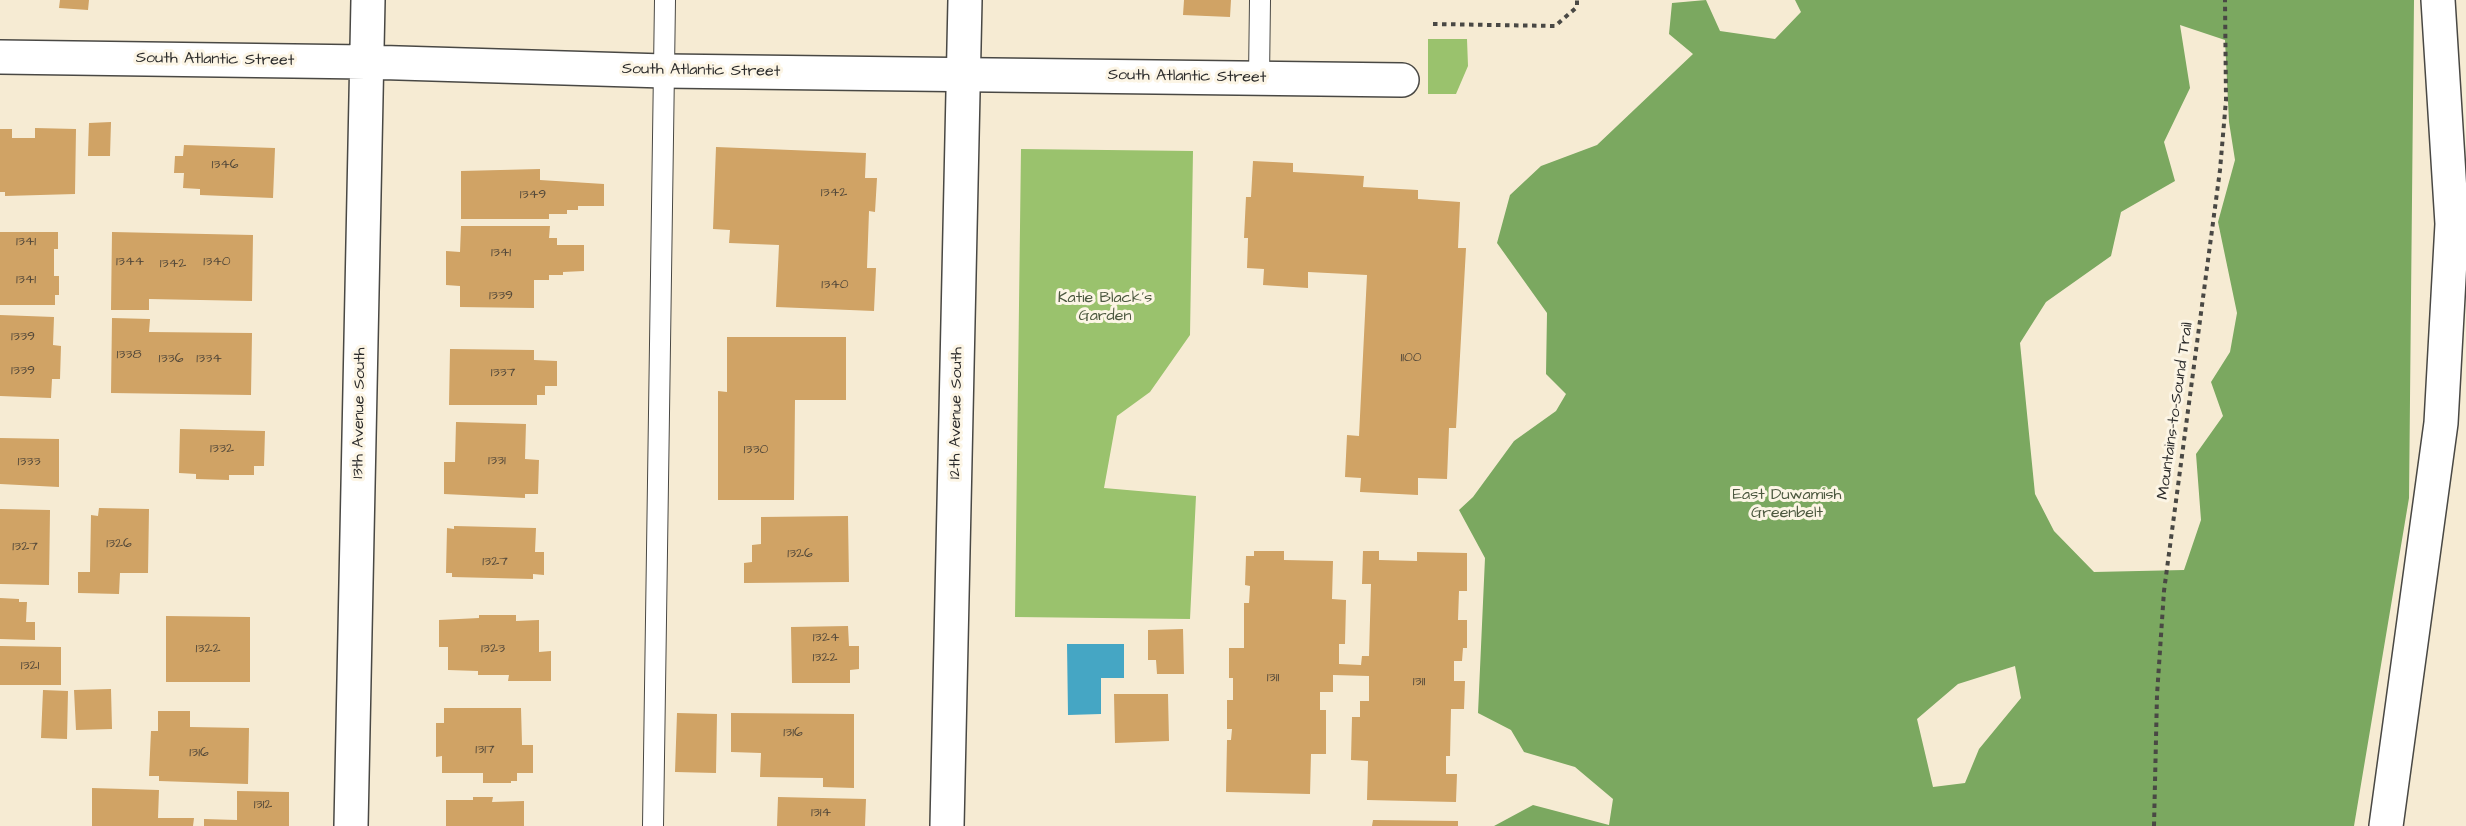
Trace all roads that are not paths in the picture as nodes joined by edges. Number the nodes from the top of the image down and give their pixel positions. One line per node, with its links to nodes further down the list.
1 (368, 0): 7 (main road, 13th Avenue South)
2 (665, 0): 8 (lane)
3 (965, 0): 9 (main road, 12th Avenue South)
4 (1260, 0): 10 (lane)
5 (2438, 0): 15 (main road)
6 (0, 57): 7 (main road, South Atlantic Street)
7 (366, 62): 8 (main road, South Atlantic Street); 12 (main road, 13th Avenue South)
8 (664, 71): 9 (main road, South Atlantic Street); 13 (lane)
9 (964, 74): 10 (main road, South Atlantic Street); 14 (main road, 12th Avenue South)
10 (1259, 78): 11 (main road, South Atlantic Street)
11 (1402, 81)
12 (351, 826)
13 (653, 826)
14 (947, 826)
15 (2386, 826)

